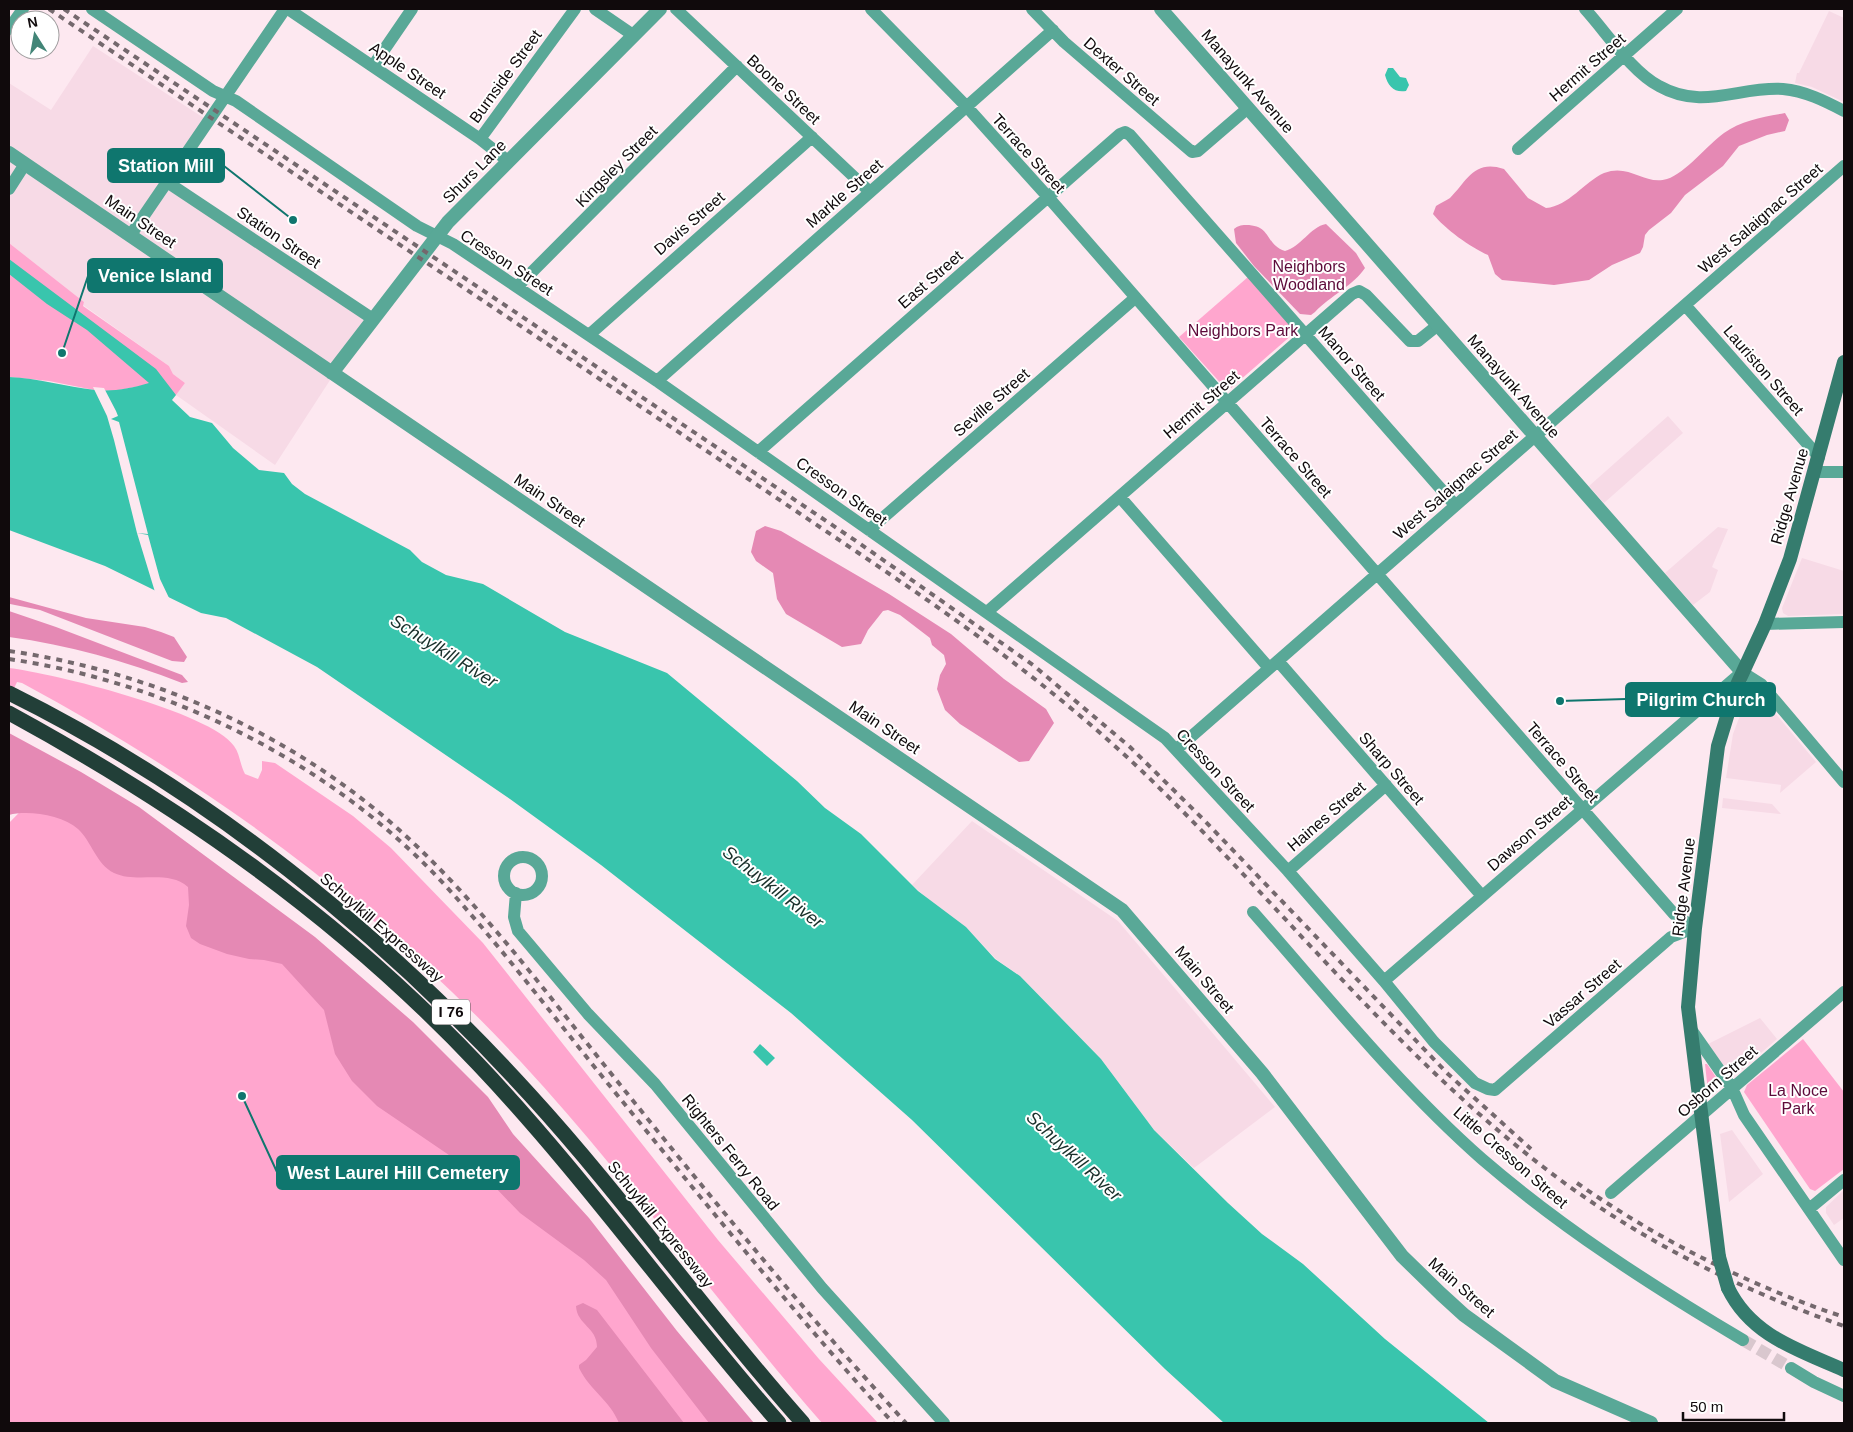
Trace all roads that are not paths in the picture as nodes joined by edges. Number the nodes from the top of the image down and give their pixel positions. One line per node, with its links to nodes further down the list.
1 (23, 9): 14 (street)
2 (92, 9): 20 (street, Cresson Street)
3 (286, 9): 18 (street, Apple Street); 20 (street)
4 (412, 9): 18 (street)
5 (574, 9): 26 (street, Burnside Street)
6 (595, 9): 16 (street)
7 (660, 9): 16 (street, Shurs Lane)
8 (676, 9): 19 (street, Boone Street)
9 (871, 9): 21 (street, Terrace Street)
10 (1032, 9): 15 (street, Dexter Street)
11 (1161, 9): 22 (street, Manayunk Avenue)
12 (1585, 9): 17 (street)
13 (1677, 9): 17 (street, Hermit Street)
14 (9, 29)
15 (1053, 30): 21 (street, Markle Street); 22 (street, Dexter Street)
16 (633, 35): 29 (street, Shurs Lane)
17 (1625, 55): 23 (street); 27 (street, Hermit Street)
18 (373, 66): 26 (street, Apple Street)
19 (737, 66): 25 (street, Boone Street); 38 (street, Kingsley Street)
20 (226, 96): 32 (street); 37 (street, Cresson Street)
21 (967, 107): 34 (street, Markle Street); 35 (street, Terrace Street)
22 (1248, 108): 42 (street, Manayunk Avenue)
23 (1844, 111)
24 (1125, 132): 35 (street, East Street); 43 (street, Manor Street)
25 (812, 137): 34 (street, Boone Street); 44 (street, Davis Street)
26 (480, 139): 29 (street, Apple Street)
27 (1518, 149)
28 (9, 153): 30 (street, Main Street)
29 (508, 161): 37 (street, Shurs Lane)
30 (25, 164): 33 (street); 36 (street, Main Street)
31 (1844, 166): 40 (street, West Salaignac Street)
32 (167, 182): 36 (street); 41 (street, Station Street)
33 (9, 189)
34 (870, 192): 47 (street, Markle Street)
35 (1048, 197): 39 (street, Terrace Street); 50 (street, East Street)
36 (130, 236): 46 (street, Main Street)
37 (436, 236): 38 (street, Cresson Street); 41 (street, Shurs Lane)
38 (517, 288): 44 (street, Cresson Street)
39 (1135, 298): 48 (street, Terrace Street); 56 (street, Seville Street)
40 (1685, 305): 49 (street, West Salaignac Street); 51 (street, Lauriston Street)
41 (373, 319): 46 (street, Shurs Lane)
42 (1438, 325): 43 (street, Hermit Street); 49 (street, Manayunk Avenue)
43 (1305, 334): 48 (street, Hermit Street); 55 (street, Manor Street)
44 (589, 335): 47 (street, Cresson Street)
45 (1844, 362): 51 (main road, Ridge Avenue)
46 (332, 372): 91 (street, Main Street)
47 (657, 381): 50 (street, Cresson Street)
48 (1227, 403): 54 (street, Hermit Street); 57 (street, Terrace Street)
49 (1534, 436): 55 (street, West Salaignac Street); 62 (street, Manayunk Avenue)
50 (758, 452): 56 (street, Cresson Street)
51 (1819, 457): 52 (main road, Ridge Avenue)
52 (1814, 472): 53 (street); 60 (main road, Ridge Avenue)
53 (1844, 472)
54 (1120, 497): 58 (street, Hermit Street); 61 (street, Sharp Street)
55 (1455, 505): 57 (street, West Salaignac Street)
56 (870, 530): 58 (street, Cresson Street)
57 (1377, 574): 61 (street, West Salaignac Street); 68 (street, Terrace Street)
58 (987, 612): 65 (street, Cresson Street)
59 (1844, 622): 60 (street)
60 (1765, 624): 62 (main road, Ridge Avenue)
61 (1274, 665): 65 (street, West Salaignac Street); 67 (street, Sharp Street)
62 (1742, 672): 66 (street, Manayunk Avenue); 68 (street, Dawson Street); 73 (main road, Ridge Avenue)
63 (12, 694): 89 (highway, Schuylkill Expressway / I 76)
64 (9, 713): 88 (highway, Schuylkill Expressway / I 76)
65 (1177, 748): 69 (street, Cresson Street)
66 (1844, 782)
67 (1386, 785): 69 (street, Haines Street); 71 (street, Sharp Street)
68 (1582, 808): 71 (street, Dawson Street); 73 (street, Terrace Street)
69 (1288, 871): 74 (street, Cresson Street)
70 (516, 893): 90 (street, Righters Ferry Road)
71 (1482, 896): 74 (street, Dawson Street)
72 (1253, 912): 84 (street, Little Cresson Street)
73 (1695, 928): 76 (main road, Ridge Avenue); 78 (street, Vassar Street)
74 (1384, 981): 78 (street, Cresson Street)
75 (1844, 992): 77 (street, Osborn Street)
76 (1690, 1028): 77 (street); 79 (main road, Ridge Avenue)
77 (1732, 1088): 79 (street, Osborn Street); 82 (street)
78 (1495, 1090)
79 (1701, 1115): 81 (street, Osborn Street); 86 (main road, Ridge Avenue, bridge)
80 (1844, 1180): 82 (street)
81 (1610, 1194)
82 (1809, 1210): 83 (street)
83 (1844, 1260)
84 (1743, 1340)
85 (1791, 1368): 87 (street)
86 (1844, 1370)
87 (1844, 1396)
88 (779, 1423)
89 (802, 1423)
90 (944, 1423)
91 (1651, 1423)

